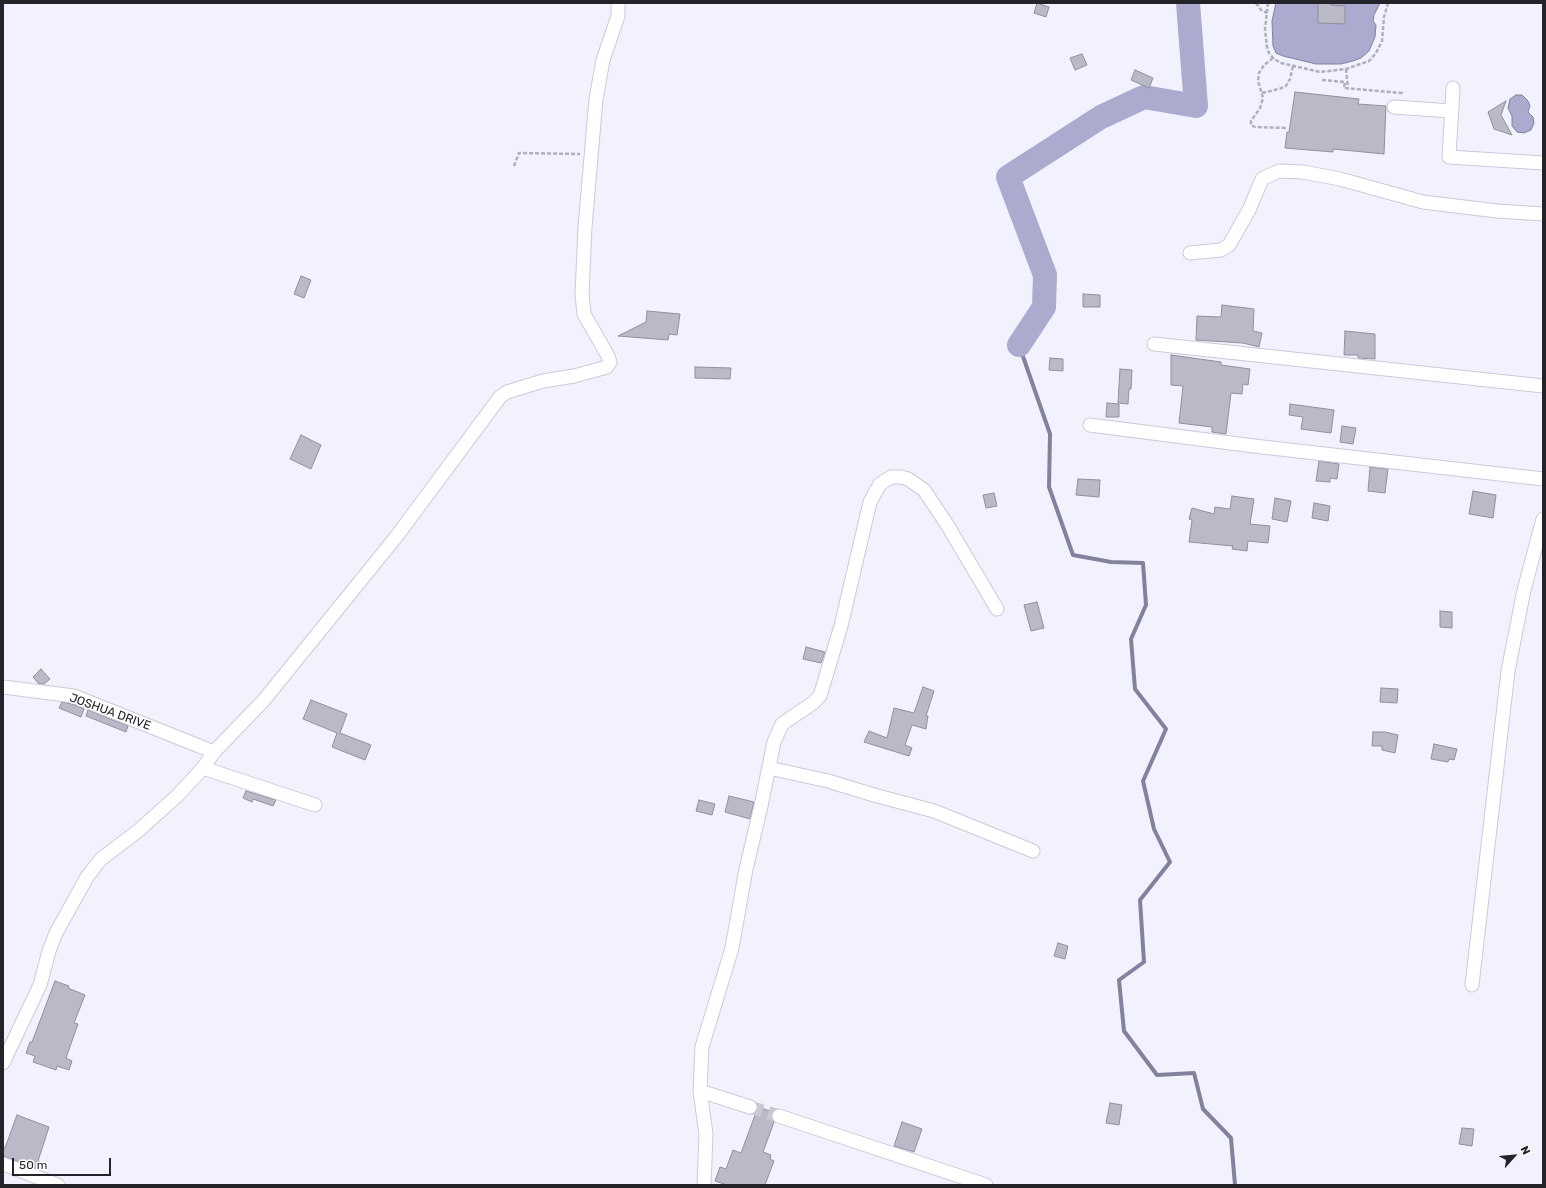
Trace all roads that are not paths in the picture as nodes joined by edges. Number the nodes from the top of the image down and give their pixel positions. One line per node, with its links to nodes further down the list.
1 (618, 3): 15 (street)
2 (1453, 88): 4 (street)
3 (1398, 107): 4 (street)
4 (1451, 111): 5 (street)
5 (1543, 163)
6 (1543, 214): 7 (street)
7 (1190, 253)
8 (1154, 344): 9 (street)
9 (1543, 386)
10 (1090, 425): 11 (street)
11 (1543, 478)
12 (1543, 519): 20 (street)
13 (997, 609): 17 (street)
14 (3, 687): 15 (street, JOSHUA DRIVE)
15 (214, 752): 16 (street)
16 (204, 768): 18 (street); 21 (street)
17 (769, 768): 19 (street); 22 (street)
18 (315, 805)
19 (1033, 850)
20 (1472, 985)
21 (3, 1063)
22 (700, 1091): 23 (street); 27 (street)
23 (750, 1107)
24 (779, 1116): 28 (street)
25 (3, 1164): 26 (street)
26 (58, 1185)
27 (704, 1185)
28 (986, 1185)

